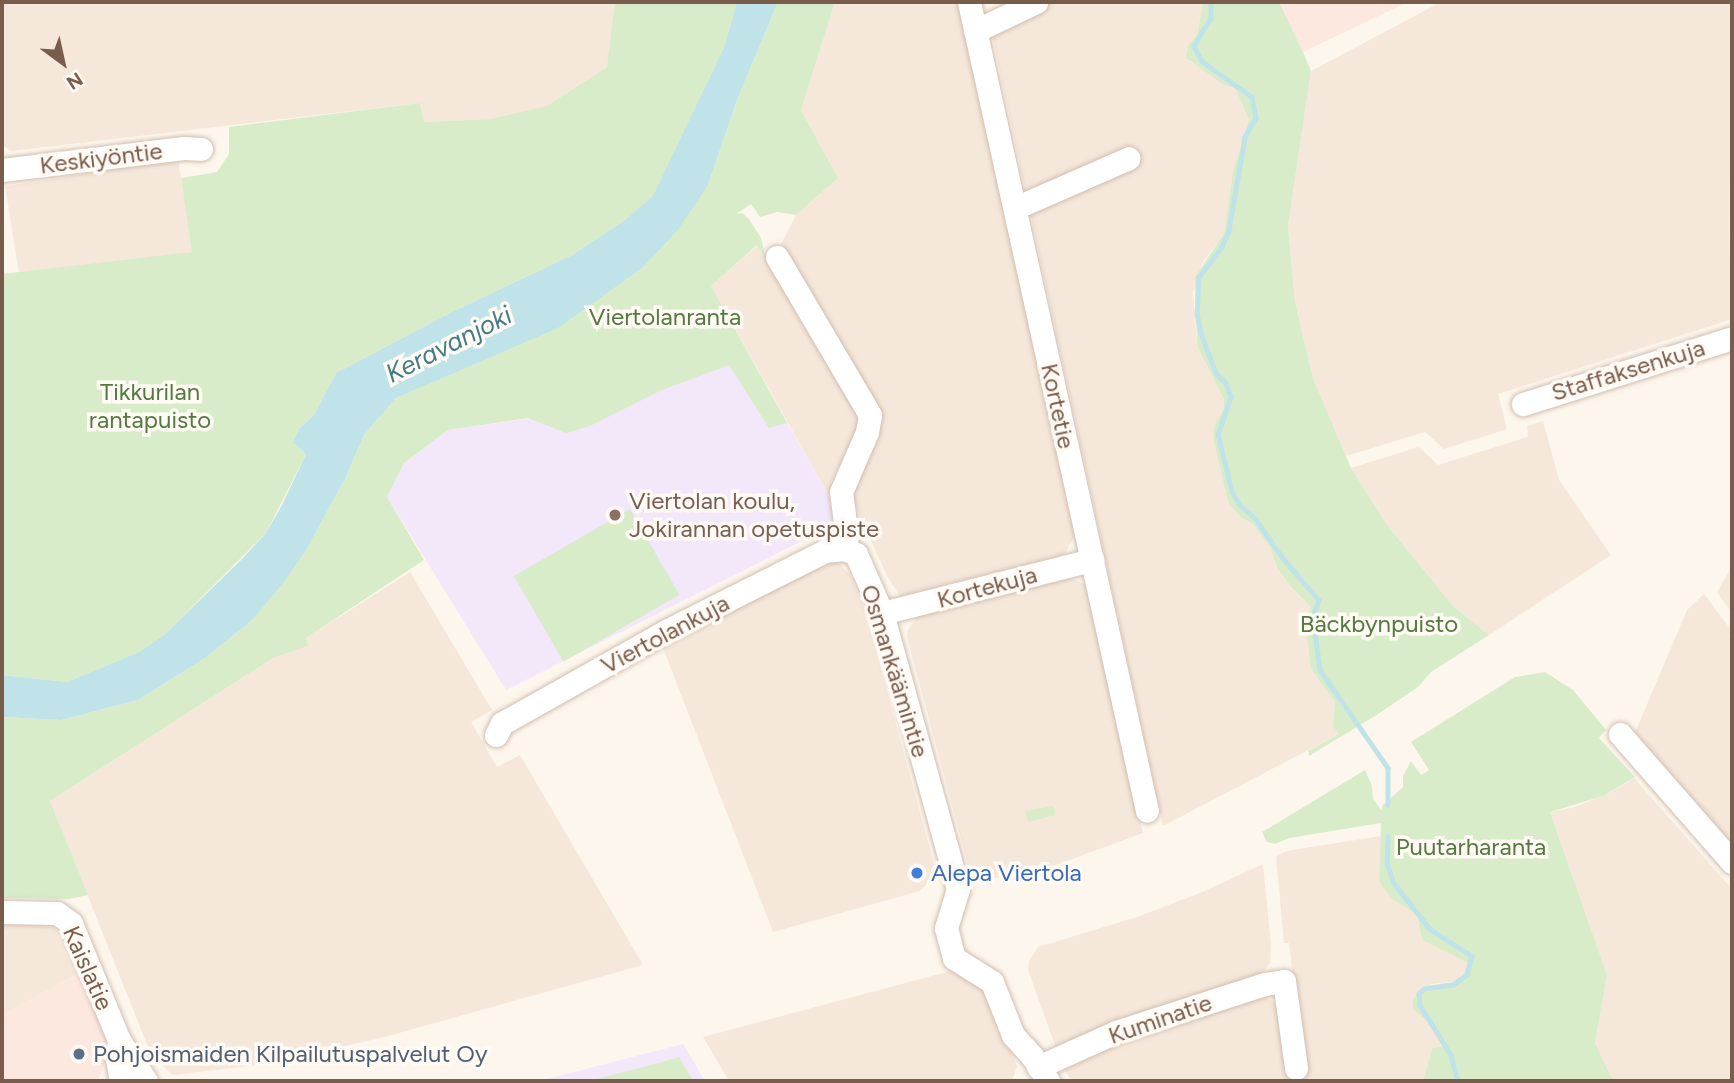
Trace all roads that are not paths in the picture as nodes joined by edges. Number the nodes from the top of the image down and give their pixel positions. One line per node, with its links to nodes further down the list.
1 (969, 2): 3 (street, Kortetie)
2 (1036, 2): 3 (street)
3 (975, 31): 7 (street, Kortetie)
4 (201, 149): 6 (street, Keskiyöntie)
5 (1129, 158): 7 (street)
6 (2, 170)
7 (1016, 208): 12 (street, Kortetie)
8 (777, 257): 11 (street)
9 (1732, 338): 10 (street, Staffaksenkuja)
10 (1523, 404)
11 (844, 549): 13 (street, Osmankäämintie); 15 (street, Viertolankuja)
12 (1092, 560): 13 (street, Kortekuja); 16 (street, Kortetie)
13 (881, 613): 21 (street, Osmankäämintie)
14 (1620, 734): 17 (street)
15 (496, 735)
16 (1147, 811)
17 (1732, 862)
18 (2, 912): 19 (street, Kaislatie)
19 (119, 1040): 22 (street, Kaislatie); 23 (street, Kaislatie)
20 (1296, 1068): 21 (street, Kuminatie)
21 (1044, 1077)
22 (121, 1081)
23 (146, 1081)

